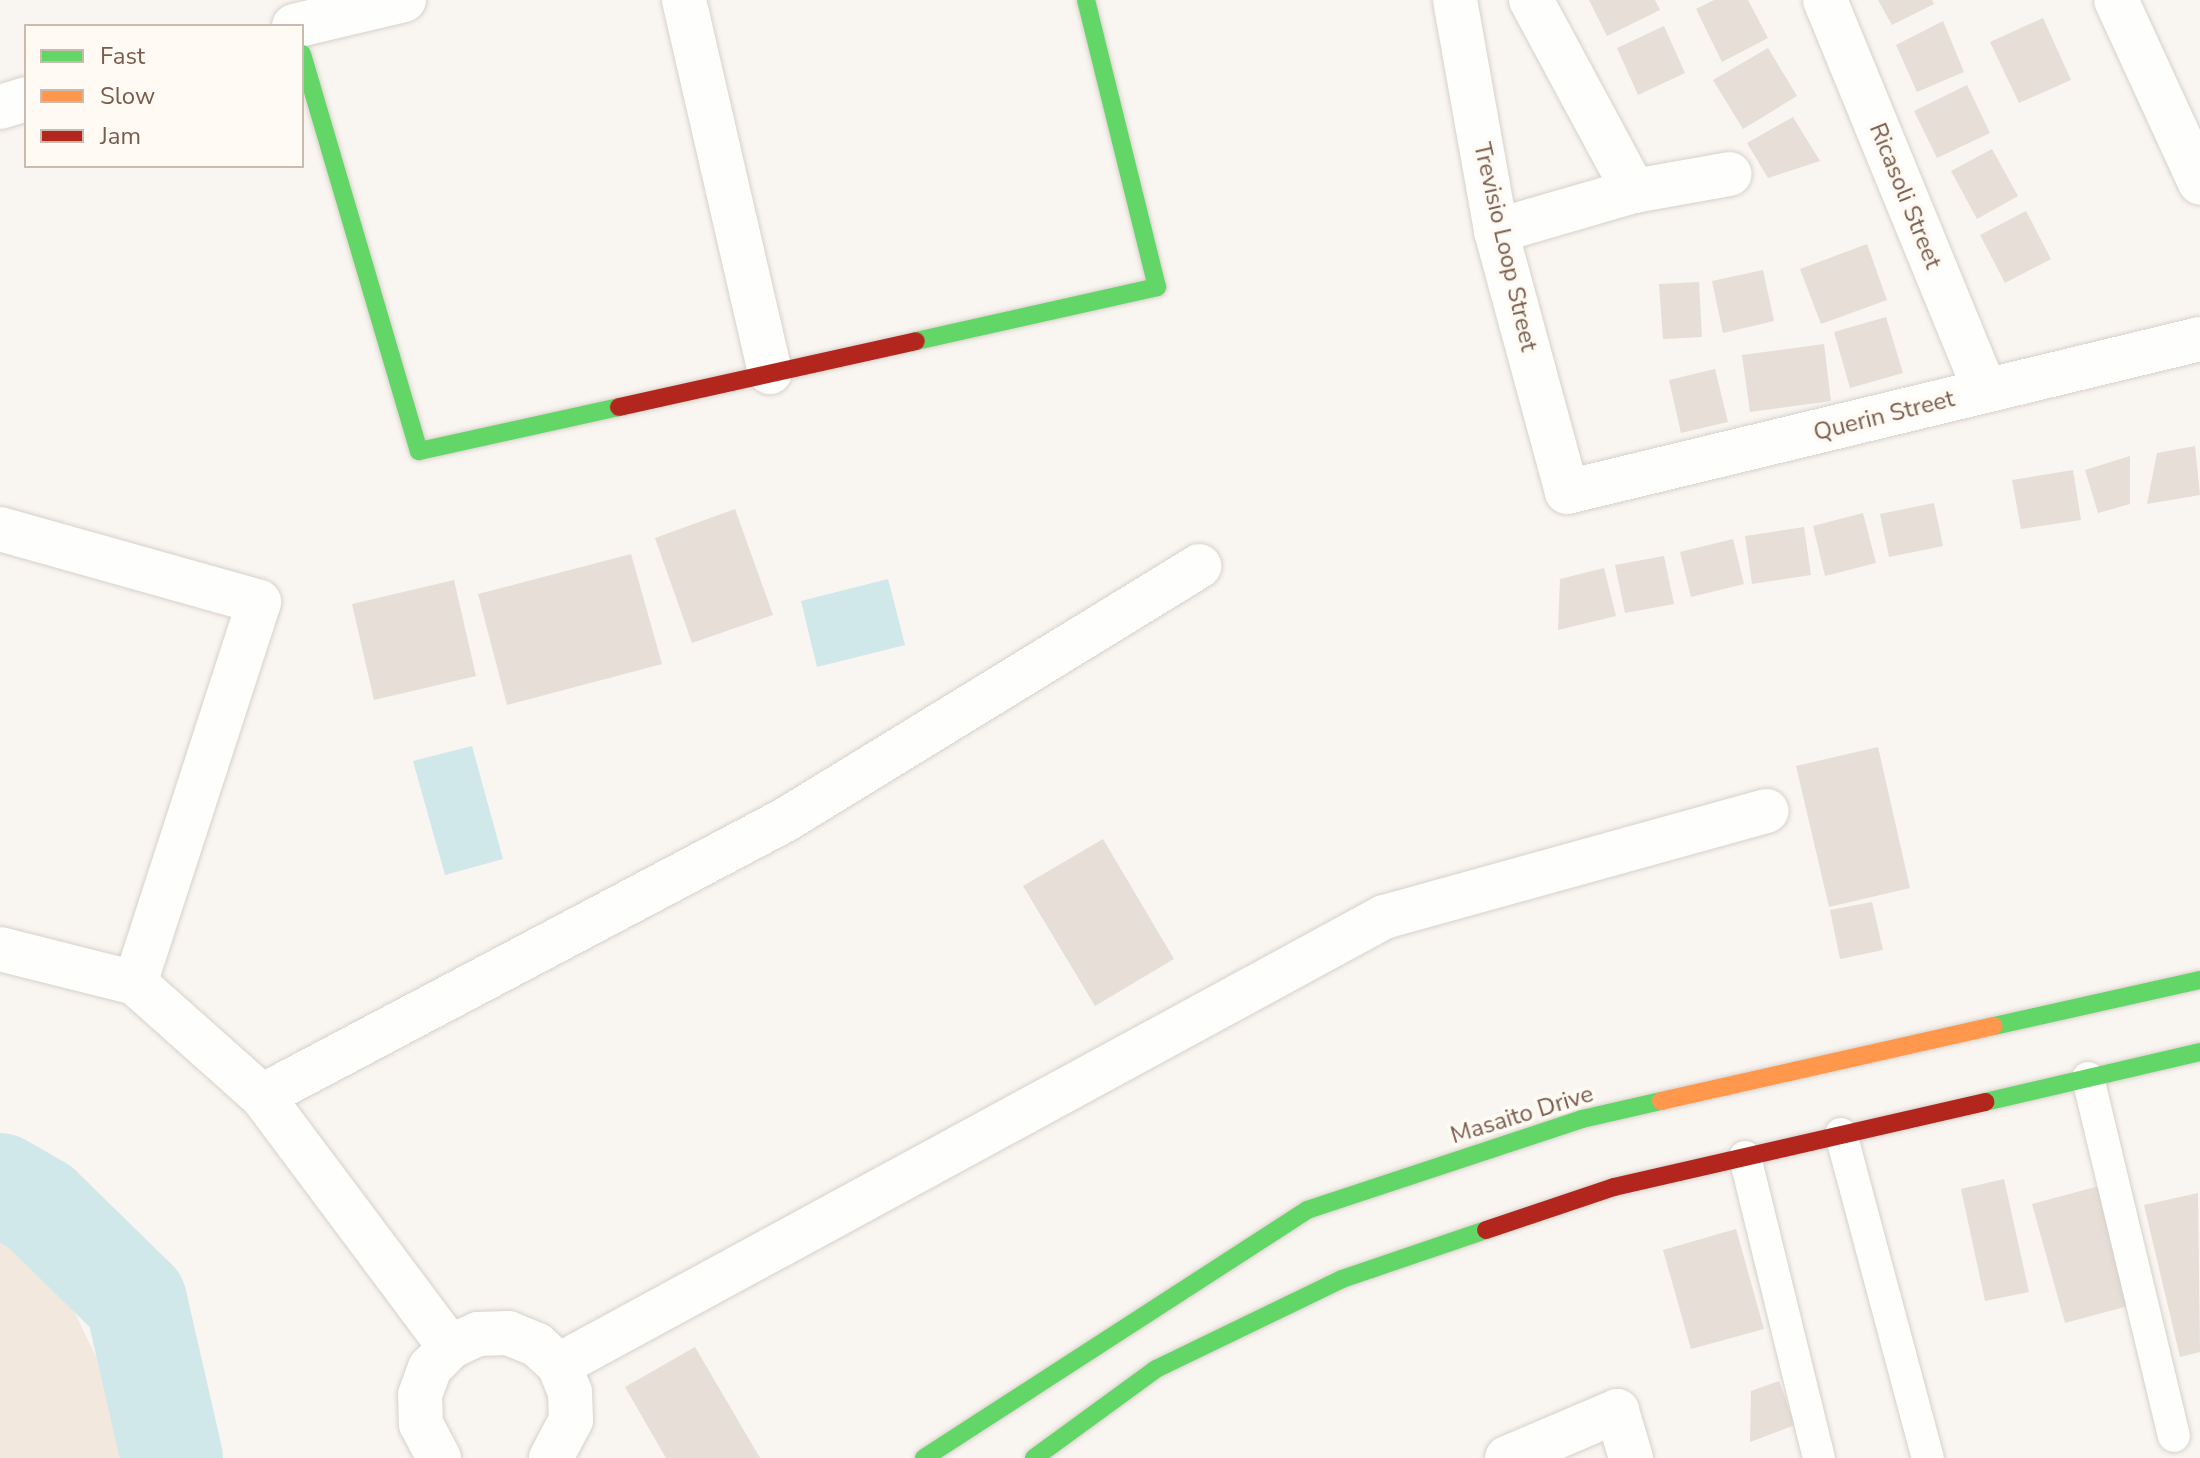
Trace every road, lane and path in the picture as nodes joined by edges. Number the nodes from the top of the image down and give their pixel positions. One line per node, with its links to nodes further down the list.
1 (404, 0): 8 (street)
2 (684, 0): 17 (street)
3 (1086, 0): 17 (street)
4 (1455, 0): 15 (street, Trevisio Loop Street)
5 (1531, 0): 14 (street)
6 (1825, 0): 18 (street, Ricasoli Street)
7 (2116, 0): 13 (street)
8 (302, 24)
9 (304, 61): 17 (street)
10 (24, 100): 11 (street)
11 (0, 107)
12 (1729, 174): 14 (street)
13 (2200, 183)
14 (1634, 191): 15 (street)
15 (1496, 231): 19 (street, Trevisio Loop Street)
16 (2200, 339): 18 (street, Querin Street)
17 (770, 372)
18 (1985, 391): 19 (street, Querin Street)
19 (1567, 492)
20 (0, 529): 25 (street)
21 (1199, 566): 28 (street)
22 (1767, 811): 32 (street)
23 (0, 949): 25 (street)
24 (2200, 980): 36 (street, Masaito Drive)
25 (135, 983): 28 (street)
26 (2199, 1058): 27 (street)
27 (2088, 1078): 29 (street); 33 (lane)
28 (262, 1096): 31 (street)
29 (1841, 1134): 30 (street); 41 (lane)
30 (1745, 1157): 37 (street); 40 (lane)
31 (450, 1347): 32 (street); 34 (street)
32 (559, 1365): 35 (street)
33 (2174, 1436)
34 (431, 1456)
35 (551, 1458)
36 (924, 1458)
37 (1034, 1458)
38 (1507, 1458): 39 (street)
39 (1631, 1458)
40 (1819, 1458)
41 (1928, 1458)

